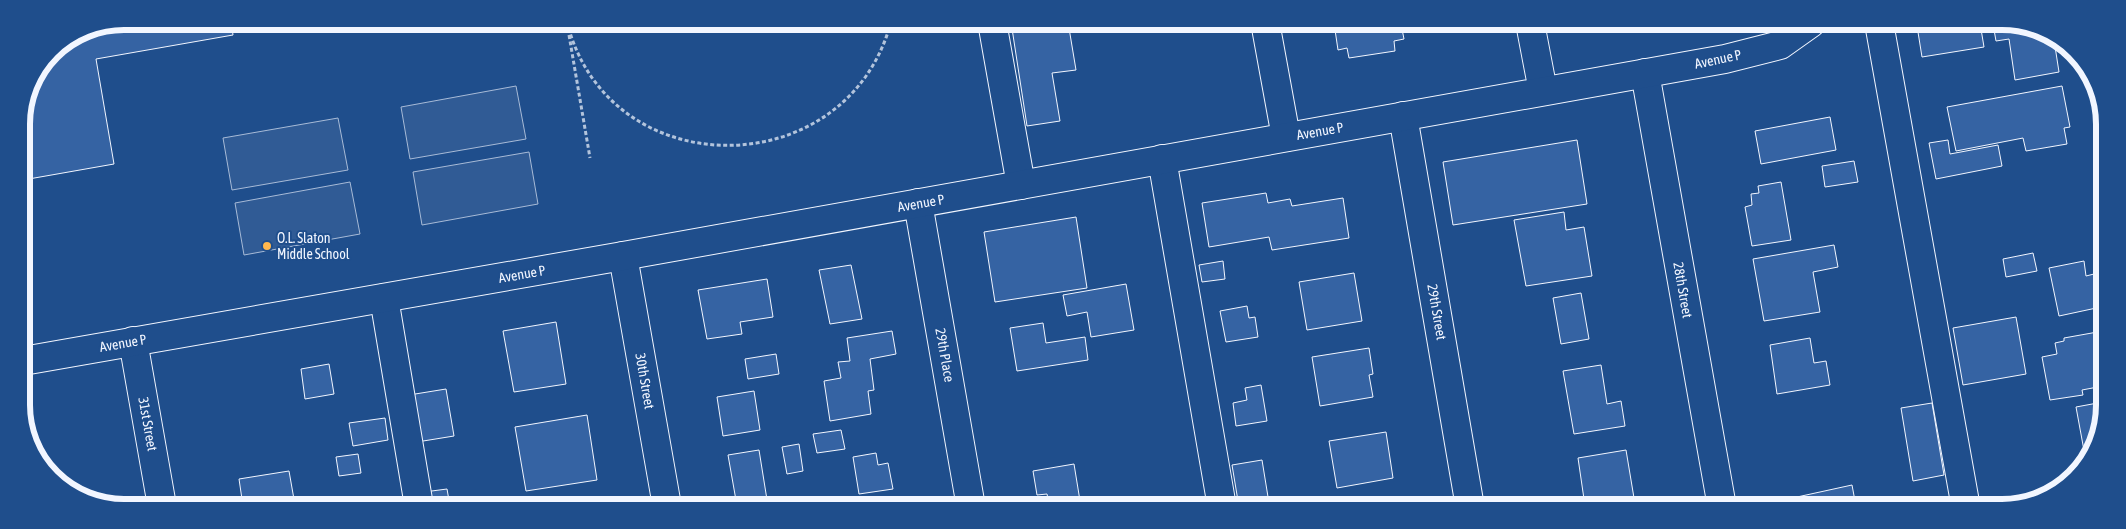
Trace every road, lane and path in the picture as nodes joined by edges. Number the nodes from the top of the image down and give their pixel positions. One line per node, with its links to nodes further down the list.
1 (568, 30): 13 (path)
2 (569, 30): 3 (path)
3 (888, 30)
4 (993, 30): 15 (street)
5 (1266, 30): 12 (street)
6 (1531, 30): 10 (street)
7 (1799, 30): 9 (street, Avenue P)
8 (1880, 30): 28 (street)
9 (1645, 73): 10 (street, Avenue P); 27 (street, 28th Street)
10 (1543, 91): 11 (street, Avenue P)
11 (1404, 116): 12 (street, Avenue P); 26 (street, 29th Street)
12 (1286, 137): 14 (street, Avenue P)
13 (590, 158)
14 (1162, 160): 15 (street, Avenue P); 25 (street)
15 (1021, 185): 16 (street, Avenue P)
16 (918, 204): 17 (street, Avenue P); 24 (street, 29th Place)
17 (623, 256): 18 (street, Avenue P); 23 (street, 30th Street)
18 (384, 298): 19 (street, Avenue P); 22 (street)
19 (133, 341): 20 (street, Avenue P); 21 (street, 31st Street)
20 (30, 360)
21 (161, 499)
22 (418, 499)
23 (666, 499)
24 (970, 499)
25 (1221, 499)
26 (1469, 499)
27 (1721, 499)
28 (1964, 499)

